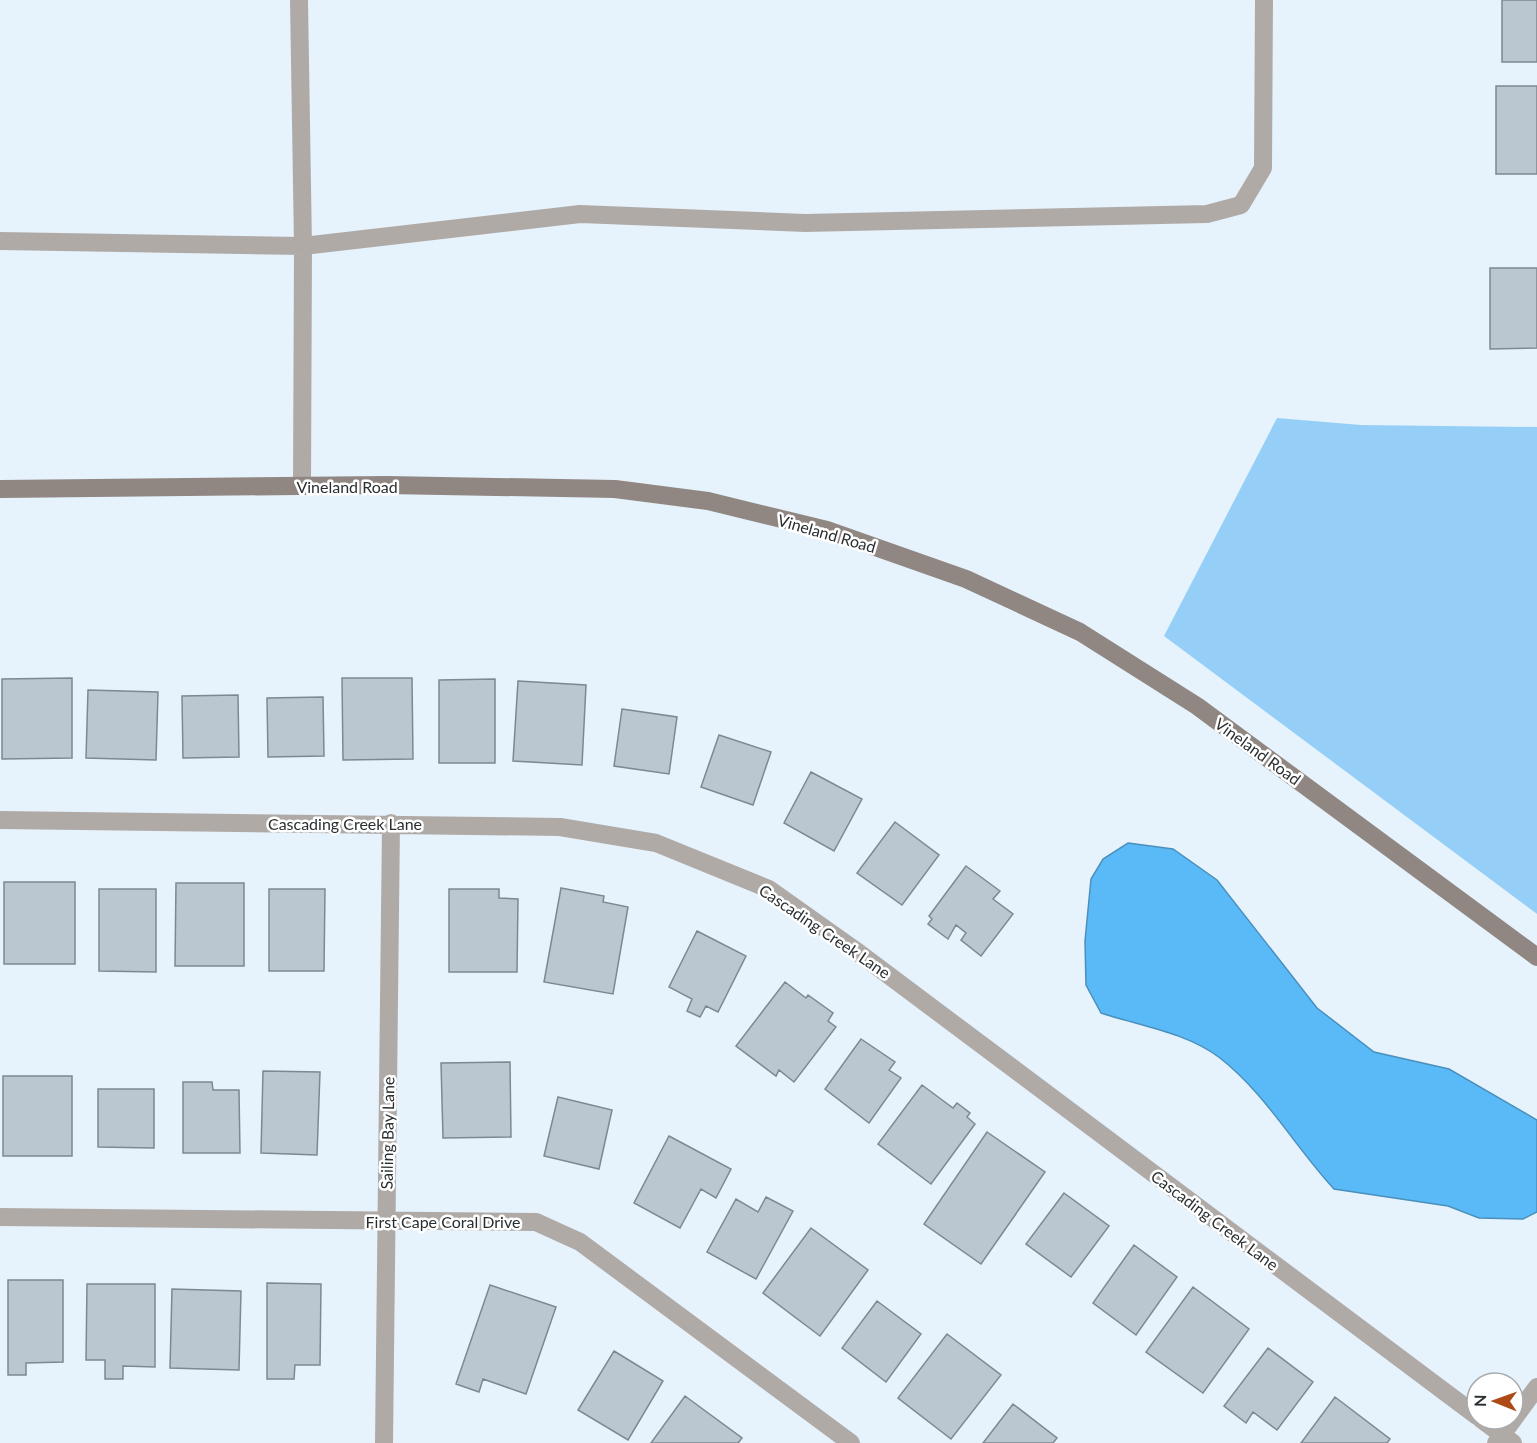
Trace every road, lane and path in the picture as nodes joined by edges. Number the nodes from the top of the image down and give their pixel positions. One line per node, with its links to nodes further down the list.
1 (299, 0): 4 (street)
2 (1264, 0): 4 (street)
3 (0, 241): 4 (street)
4 (303, 246): 5 (street)
5 (302, 486): 6 (main road, Vineland Road); 9 (main road, Vineland Road)
6 (0, 489)
7 (0, 820): 8 (street, Cascading Creek Lane)
8 (391, 823): 11 (street, Sailing Bay Lane); 13 (street, Cascading Creek Lane)
9 (1537, 957)
10 (0, 1217): 11 (street, First Cape Coral Drive)
11 (386, 1221): 15 (street, Sailing Bay Lane); 16 (street, First Cape Coral Drive)
12 (1537, 1387): 14 (street)
13 (1465, 1407)
14 (1503, 1440)
15 (384, 1443)
16 (851, 1443)

